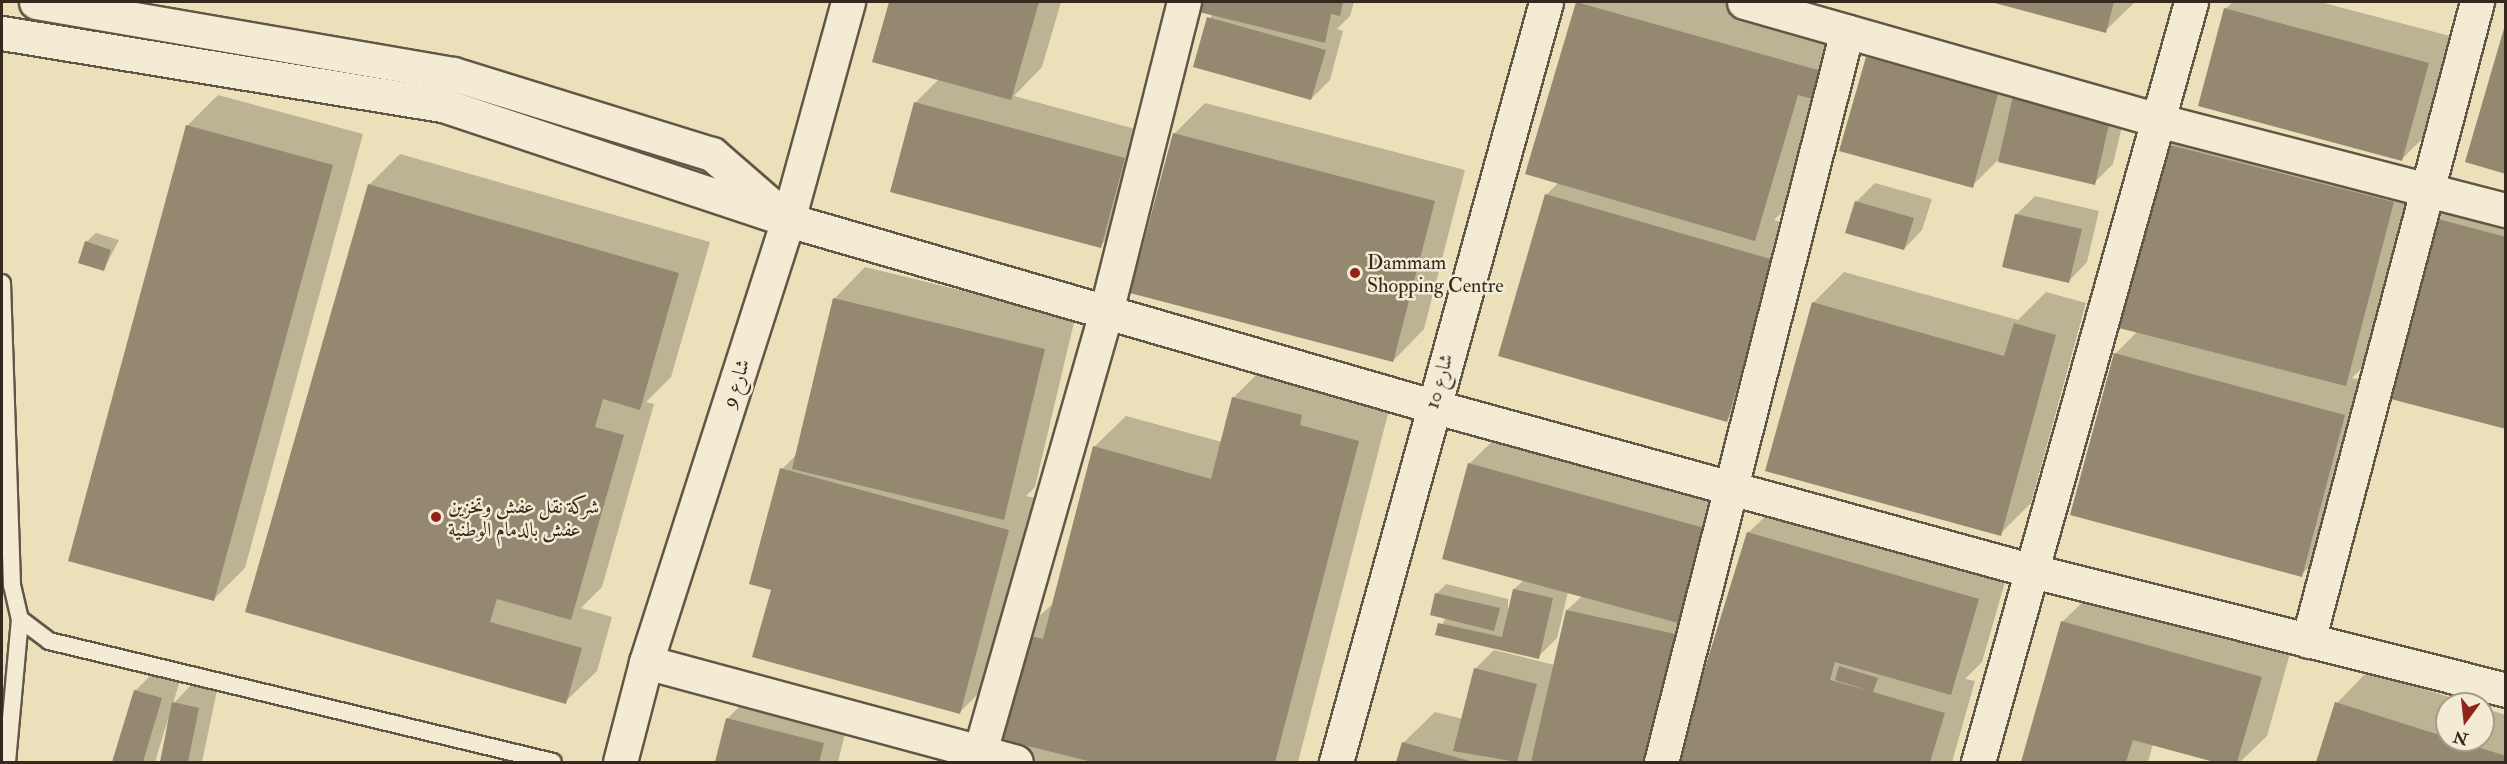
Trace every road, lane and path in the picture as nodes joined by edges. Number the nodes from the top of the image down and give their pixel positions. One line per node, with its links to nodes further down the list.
1 (36, 2): 13 (street)
2 (848, 2): 13 (street, شارع 9)
3 (1184, 2): 15 (street)
4 (1546, 2): 16 (street, شارع 10)
5 (1744, 2): 8 (street)
6 (2191, 2): 10 (street)
7 (2477, 2): 11 (street)
8 (1847, 31): 10 (street); 17 (street)
9 (2, 33): 13 (street)
10 (2157, 120): 11 (street); 18 (street)
11 (2429, 190): 12 (street); 20 (street)
12 (2505, 210)
13 (788, 220): 15 (street); 21 (street, شارع 9)
14 (2, 283): 19 (lane)
15 (1106, 312): 16 (street); 23 (street)
16 (1432, 406): 17 (street); 28 (street, شارع 10)
17 (1734, 490): 18 (street); 29 (street)
18 (2033, 571): 20 (street); 30 (street)
19 (20, 619): 24 (lane); 25 (lane)
20 (2308, 641): 22 (street)
21 (646, 662): 23 (street); 26 (street, شارع 9)
22 (2505, 690)
23 (978, 758): 27 (street)
24 (7, 762)
25 (553, 762)
26 (620, 762)
27 (1016, 762)
28 (1336, 762)
29 (1661, 762)
30 (1978, 762)

